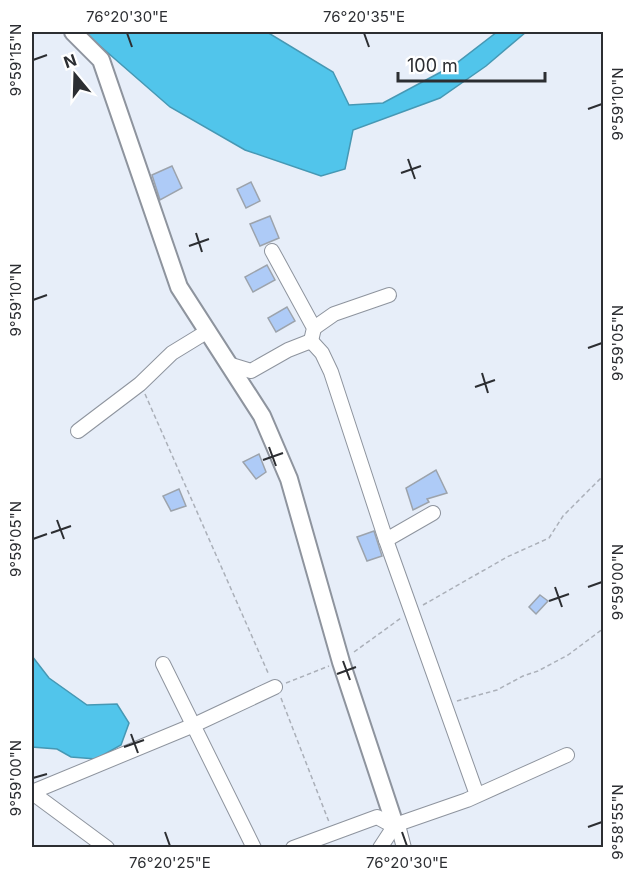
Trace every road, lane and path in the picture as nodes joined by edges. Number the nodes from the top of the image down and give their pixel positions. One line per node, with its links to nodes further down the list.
1 (73, 32): 4 (main road)
2 (272, 251): 5 (street)
3 (389, 294): 5 (street)
4 (208, 331): 6 (main road); 7 (street)
5 (312, 334): 6 (street); 11 (street)
6 (228, 364): 20 (main road)
7 (140, 384): 8 (street); 15 (path)
8 (78, 431)
9 (603, 475): 12 (path)
10 (433, 513): 11 (street)
11 (386, 540): 12 (street)
12 (412, 610): 16 (street)
13 (603, 628): 16 (path)
14 (163, 664): 17 (street)
15 (275, 687): 17 (street); 21 (path)
16 (444, 702): 19 (street)
17 (194, 725): 22 (street); 23 (street)
18 (567, 755): 19 (street)
19 (477, 795): 20 (street)
20 (395, 825): 21 (street); 25 (street); 26 (street)
21 (333, 831): 24 (street)
22 (107, 848)
23 (254, 848)
24 (293, 848)
25 (380, 848)
26 (404, 848)

